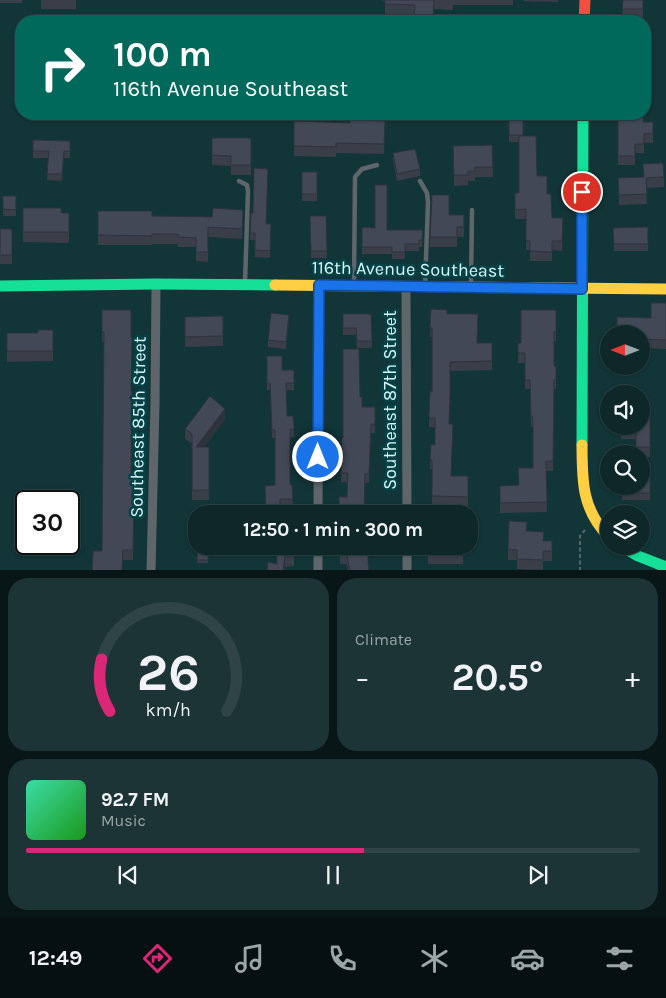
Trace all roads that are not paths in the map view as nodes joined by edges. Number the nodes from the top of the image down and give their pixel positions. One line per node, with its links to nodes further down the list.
1 (584, 0): 2 (street)
2 (584, 15)
3 (583, 120): 16 (street)
4 (377, 165): 12 (lane)
5 (238, 181): 9 (lane)
6 (420, 181): 14 (lane)
7 (472, 210): 15 (lane)
8 (156, 284): 9 (street, 116th Avenue Southeast); 11 (street, 116th Avenue Southeast); 25 (street, Southeast 85th Street)
9 (245, 285): 10 (street, 116th Avenue Southeast)
10 (319, 285): 12 (street, 116th Avenue Southeast); 18 (street)
11 (0, 286)
12 (354, 286): 13 (street, 116th Avenue Southeast)
13 (406, 287): 14 (street, 116th Avenue Southeast); 19 (street, Southeast 87th Street)
14 (425, 287): 15 (street, 116th Avenue Southeast)
15 (471, 288): 16 (street, 116th Avenue Southeast)
16 (582, 289): 17 (street, 116th Avenue Southeast); 20 (street)
17 (666, 289)
18 (318, 505)
19 (407, 505)
20 (600, 526)
21 (318, 555): 26 (street)
22 (407, 555): 27 (street)
23 (636, 555): 24 (street)
24 (666, 567)
25 (151, 570)
26 (318, 570)
27 (407, 570)

